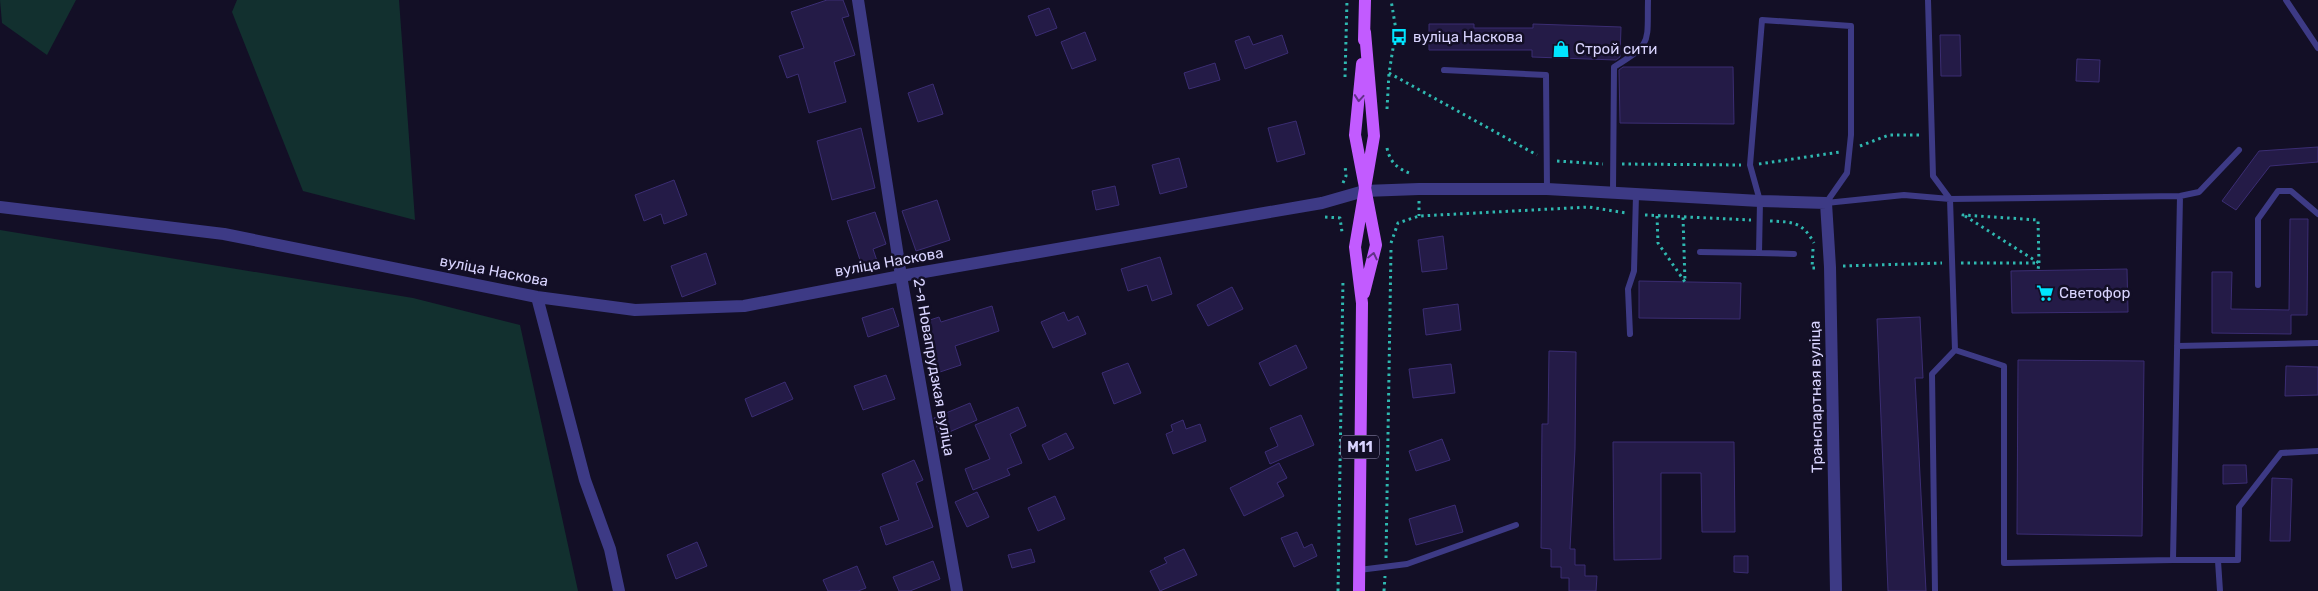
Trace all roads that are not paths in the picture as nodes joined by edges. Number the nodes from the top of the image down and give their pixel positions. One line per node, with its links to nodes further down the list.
1 (858, 0): 23 (street, 2-я Новапрудзкая вуліца)
2 (1366, 0): 6 (main road, М11)
3 (1648, 0): 12 (lane)
4 (1928, 0): 15 (lane)
5 (2286, 0): 7 (lane)
6 (1365, 32): 11 (main road, М11, one-way to 11); 11 (main road, М11)
7 (2318, 48)
8 (1444, 70): 10 (lane)
9 (2239, 150): 14 (lane)
10 (1547, 189): 11 (street, вуліца Наскова); 12 (street, вуліца Наскова)
11 (1364, 191): 23 (street, вуліца Наскова); 26 (main road, М11); 26 (main road, М11, one-way to 11)
12 (1613, 191): 13 (street, вуліца Наскова)
13 (1636, 194): 16 (street, вуліца Наскова); 27 (lane)
14 (2180, 196): 15 (lane); 29 (lane)
15 (1950, 199): 17 (lane); 30 (lane)
16 (1760, 202): 17 (street, вуліца Наскова); 17 (lane); 21 (lane)
17 (1826, 203): 39 (street, Транспартная вуліца)
18 (0, 207): 25 (street, вуліца Наскова)
19 (2318, 214): 24 (lane)
20 (1700, 252): 21 (lane)
21 (1759, 254): 22 (lane)
22 (1794, 254)
23 (901, 276): 25 (street, вуліца Наскова); 37 (street, 2-я Новапрудзкая вуліца)
24 (2258, 285)
25 (537, 297): 36 (street)
26 (1362, 303): 35 (main road, М11)
27 (1630, 334)
28 (2318, 343): 29 (lane)
29 (2177, 346): 33 (lane)
30 (1955, 350): 33 (lane); 40 (lane)
31 (2318, 451): 34 (lane)
32 (1516, 525): 35 (lane)
33 (2174, 560): 34 (lane)
34 (2218, 561): 41 (lane)
35 (1359, 570): 38 (main road, М11)
36 (619, 591)
37 (957, 591)
38 (1359, 591)
39 (1836, 591)
40 (1935, 591)
41 (2220, 591)

